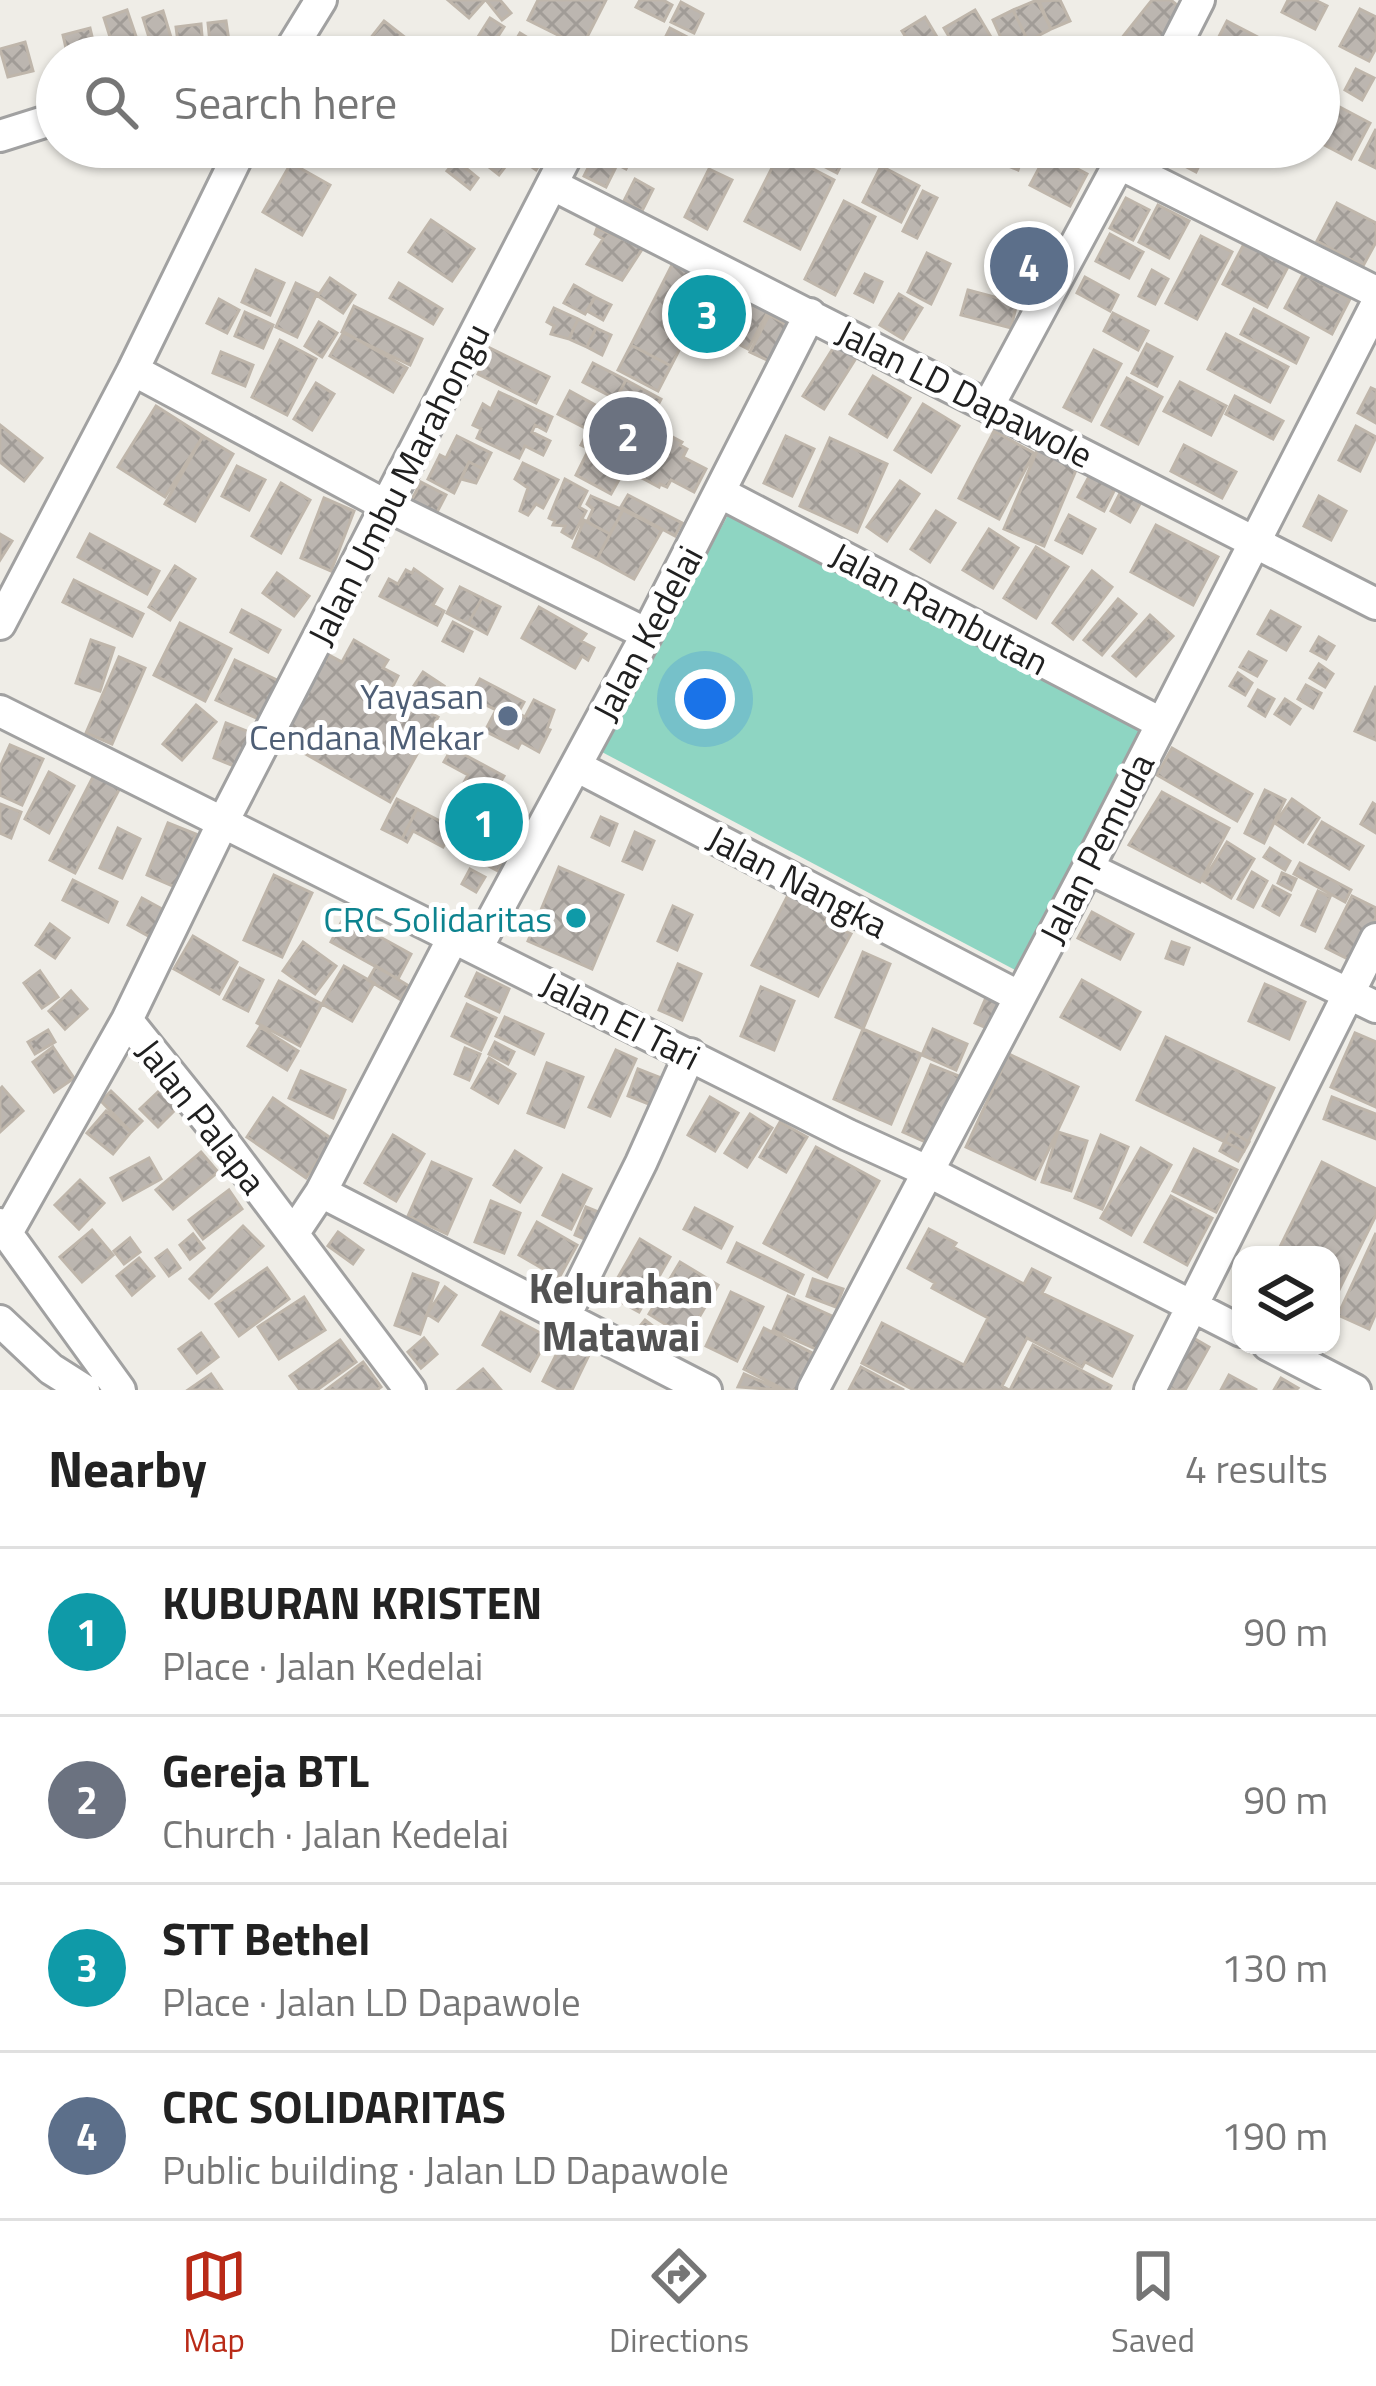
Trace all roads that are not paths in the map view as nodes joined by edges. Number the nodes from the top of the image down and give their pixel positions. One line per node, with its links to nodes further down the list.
1 (321, 0): 3 (street)
2 (1199, 0): 4 (street)
3 (298, 36)
4 (1180, 36)
5 (36, 125): 6 (street)
6 (0, 136)
7 (232, 168): 15 (street)
8 (561, 168): 11 (street, Jalan Umbu Marahongu)
9 (1117, 168): 16 (street)
10 (1148, 168): 12 (street)
11 (553, 184): 14 (street, Jalan LD Dapawole); 18 (street, Jalan Umbu Marahongu)
12 (1376, 292)
13 (1376, 304): 19 (street, Jalan Pemuda)
14 (810, 314): 16 (street, Jalan LD Dapawole); 17 (street, Jalan Kedelai)
15 (133, 370): 18 (street); 21 (street)
16 (988, 405): 19 (street, Jalan LD Dapawole)
17 (721, 493): 22 (street, Jalan Kedelai); 24 (street, Jalan Rambutan)
18 (387, 506): 22 (street); 26 (street, Jalan Umbu Marahongu)
19 (1255, 542): 20 (street, Jalan LD Dapawole); 24 (street, Jalan Pemuda)
20 (1376, 604)
21 (0, 624)
22 (647, 634): 25 (street, Jalan Kedelai)
23 (0, 711): 26 (street, Jalan El Tari)
24 (1159, 722): 27 (street, Jalan Pemuda)
25 (576, 766): 29 (street, Jalan Kedelai); 30 (street, Jalan Nangka)
26 (224, 820): 29 (street, Jalan El Tari); 32 (street, Jalan Palapa)
27 (1088, 868): 30 (street, Jalan Pemuda); 31 (street)
28 (1376, 938): 31 (street)
29 (465, 943): 33 (street, Jalan El Tari); 35 (street, Jalan Kedelai)
30 (1020, 997): 34 (street, Jalan Pemuda)
31 (1362, 1000): 38 (street)
32 (127, 1020): 36 (street); 37 (street, Jalan Palapa)
33 (690, 1054): 34 (street, Jalan El Tari); 39 (street)
34 (928, 1172): 38 (street, Jalan El Tari); 47 (street, Jalan Pemuda)
35 (320, 1192): 37 (street, Jalan Kedelai); 39 (street)
36 (3, 1228): 44 (street)
37 (293, 1234): 45 (street, Jalan Palapa)
38 (1192, 1306): 41 (street, Jalan El Tari); 48 (street)
39 (565, 1316): 46 (street)
40 (0, 1321): 43 (street)
41 (1232, 1326)
42 (1285, 1354): 49 (street)
43 (84, 1390)
44 (120, 1390)
45 (410, 1390)
46 (706, 1390)
47 (813, 1390)
48 (1150, 1390)
49 (1355, 1390)

